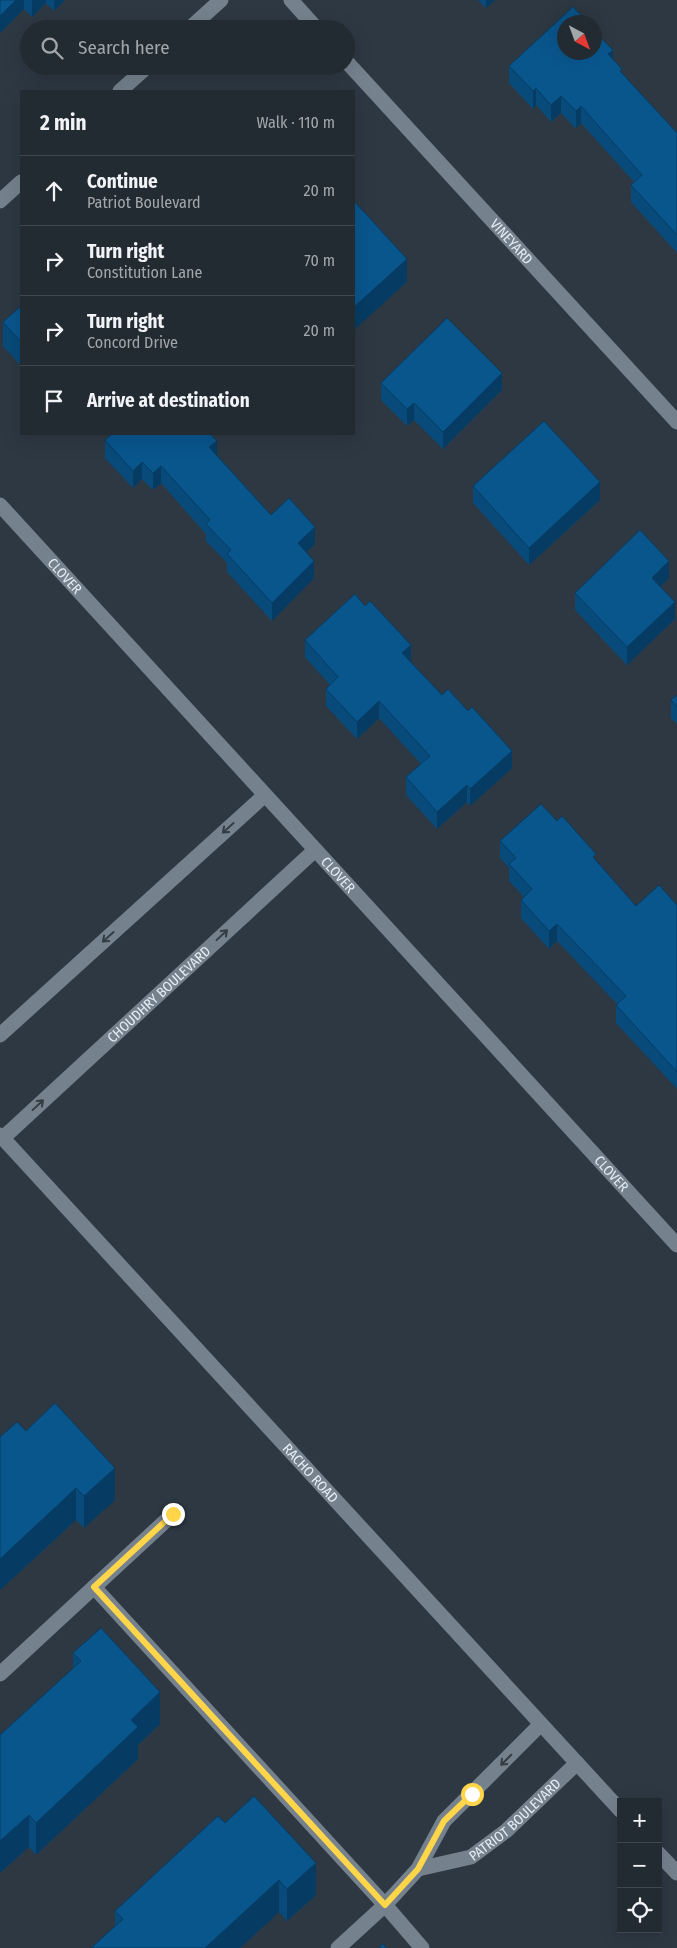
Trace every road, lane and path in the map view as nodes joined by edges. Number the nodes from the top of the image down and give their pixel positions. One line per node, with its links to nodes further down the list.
1 (221, 0): 3 (street)
2 (290, 0): 4 (street)
3 (199, 20)
4 (309, 20)
5 (355, 71): 10 (street, VINEYARD)
6 (138, 75): 7 (street)
7 (121, 90)
8 (20, 183): 9 (street)
9 (0, 201)
10 (677, 422)
11 (0, 505): 12 (street, CLOVER)
12 (264, 795): 13 (street, CLOVER); 14 (street, one-way to 14)
13 (314, 850): 15 (street, CHOUDHRY BOULEVARD, one-way to 13); 16 (street, CLOVER)
14 (0, 1035)
15 (1, 1136): 20 (street, RACHO ROAD)
16 (677, 1245)
17 (173, 1514): 18 (street)
18 (94, 1587): 19 (street); 26 (street)
19 (0, 1674)
20 (540, 1725): 21 (street, RACHO ROAD); 24 (street, one-way to 24)
21 (577, 1763): 22 (street, RACHO ROAD); 24 (street, PATRIOT BOULEVARD)
22 (617, 1808)
23 (662, 1857): 25 (street)
24 (418, 1869): 26 (street)
25 (677, 1873)
26 (385, 1905): 27 (street); 28 (street)
27 (338, 1948)
28 (422, 1948)

